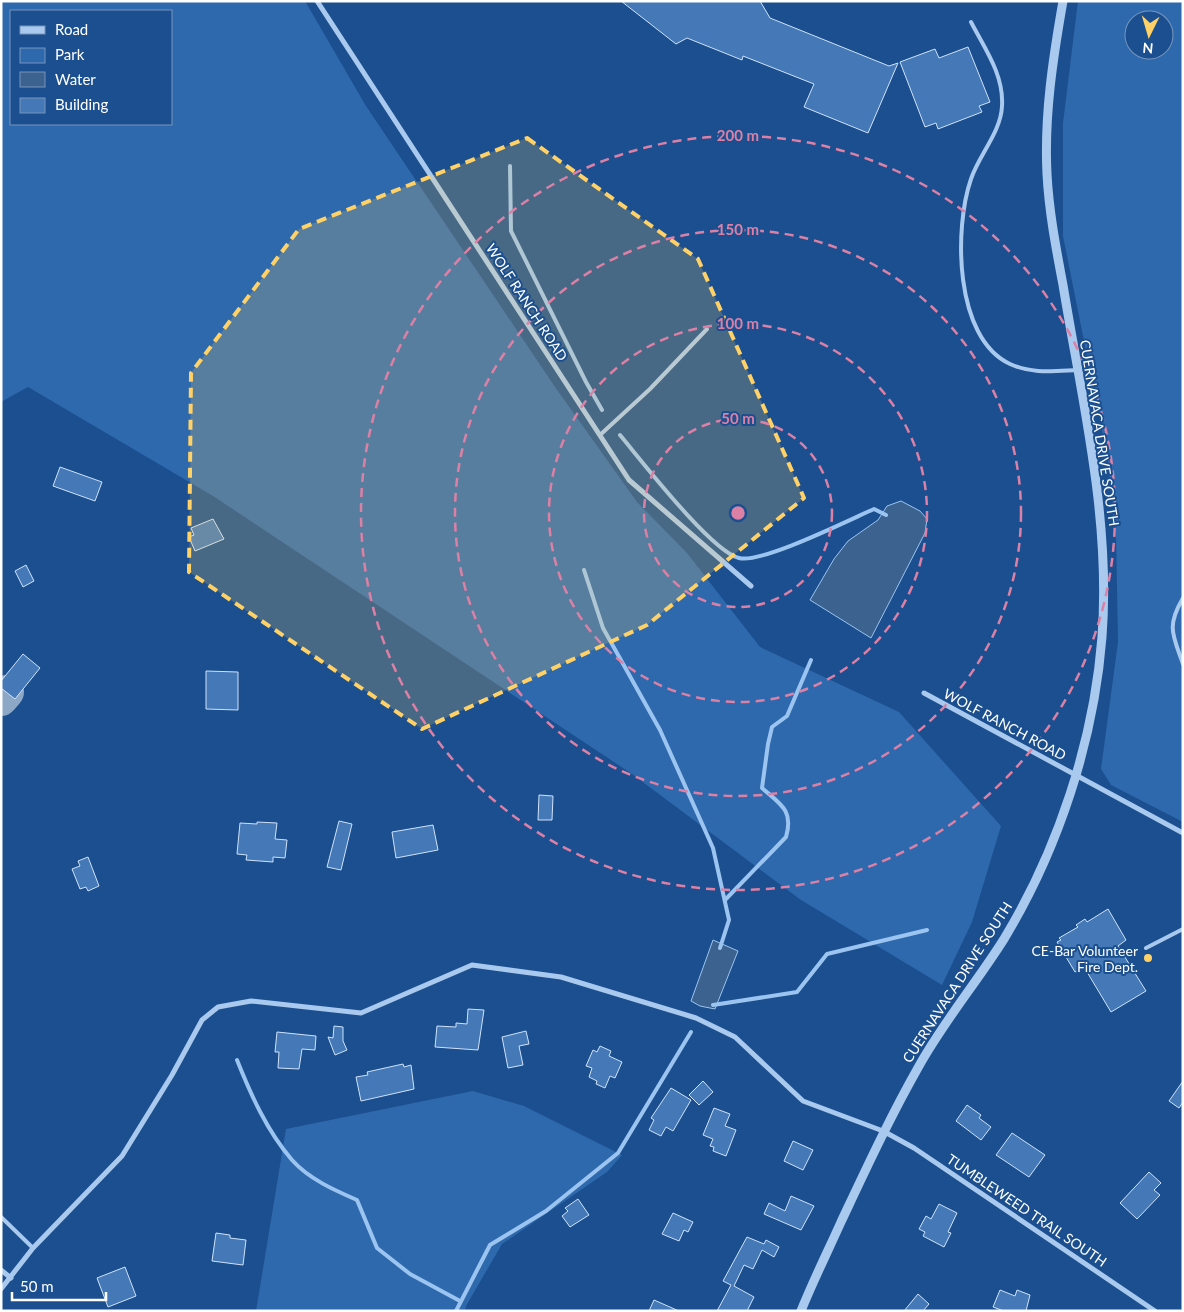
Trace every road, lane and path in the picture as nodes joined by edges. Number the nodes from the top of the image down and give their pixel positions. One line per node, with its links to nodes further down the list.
1 (317, 1): 6 (street, WOLF RANCH ROAD)
2 (1063, 1): 5 (street, CUERNAVACA DRIVE SOUTH)
3 (971, 22): 5 (lane)
4 (707, 328): 6 (lane)
5 (1077, 370): 11 (street, CUERNAVACA DRIVE SOUTH)
6 (600, 435): 7 (street, WOLF RANCH ROAD)
7 (750, 586)
8 (1183, 598): 9 (lane)
9 (1183, 664)
10 (924, 693): 11 (street, WOLF RANCH ROAD)
11 (1075, 775): 12 (street, WOLF RANCH ROAD); 15 (street, CUERNAVACA DRIVE SOUTH)
12 (1183, 833)
13 (1183, 929): 14 (lane)
14 (1146, 948)
15 (883, 1131): 17 (street, TUMBLEWEED TRAIL SOUTH); 21 (street, CUERNAVACA DRIVE SOUTH); 22 (street, TUMBLEWEED TRAIL SOUTH)
16 (1, 1217): 17 (lane)
17 (33, 1248): 19 (street, TUMBLEWEED TRAIL SOUTH)
18 (1, 1270): 19 (street)
19 (11, 1278): 20 (street, TUMBLEWEED TRAIL SOUTH)
20 (1, 1289)
21 (801, 1311)
22 (1155, 1311)

